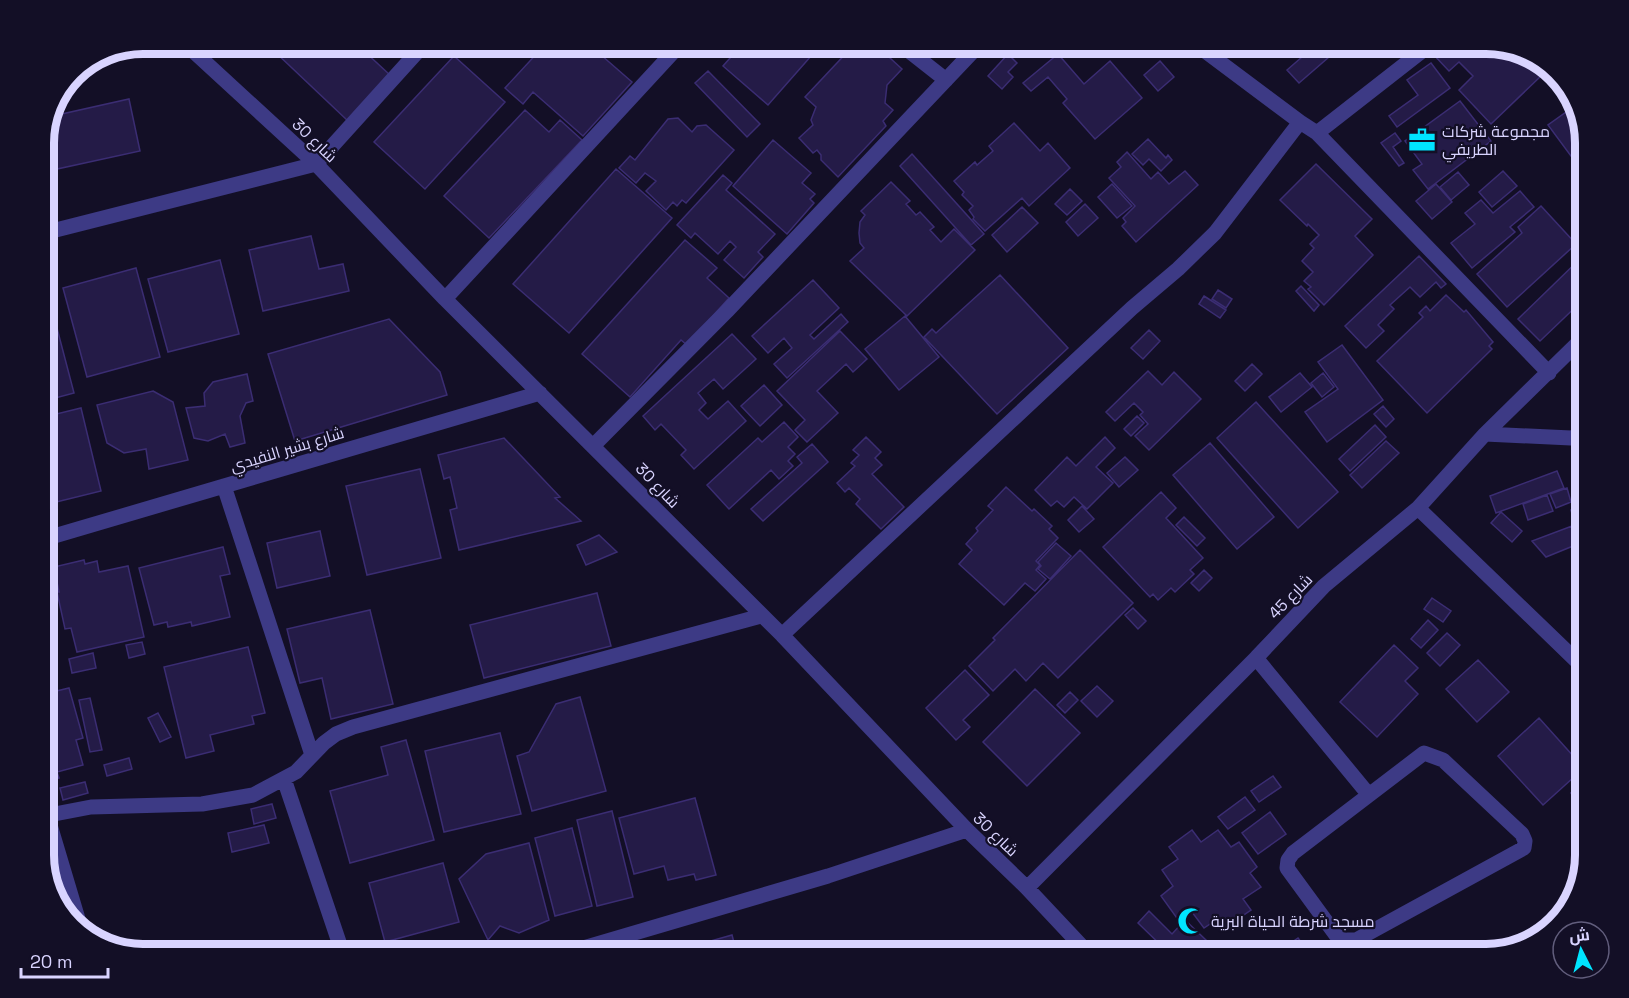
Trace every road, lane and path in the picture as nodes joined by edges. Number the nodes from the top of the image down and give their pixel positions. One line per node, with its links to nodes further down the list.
1 (195, 54): 11 (street, شارع 30)
2 (415, 54): 11 (street)
3 (671, 54): 13 (street)
4 (913, 54): 8 (street)
5 (970, 54): 8 (street)
6 (1209, 54): 9 (street)
7 (1418, 54): 10 (street)
8 (946, 80): 19 (street)
9 (1300, 122): 10 (street); 24 (street)
10 (1317, 133): 15 (street)
11 (316, 164): 12 (street); 13 (street, شارع 30)
12 (54, 230)
13 (445, 299): 16 (street, شارع 30)
14 (1575, 346): 15 (street, شارع 45)
15 (1549, 373): 17 (street, شارع 45)
16 (540, 393): 19 (street, شارع 30); 20 (street, شارع بشير النفيدي)
17 (1485, 434): 18 (street); 21 (street, شارع 45)
18 (1575, 437)
19 (594, 445): 23 (street, شارع 30)
20 (224, 486): 22 (street, شارع بشير النفيدي); 27 (street)
21 (1418, 508): 25 (street, شارع 45); 26 (street)
22 (54, 536)
23 (761, 616): 24 (street, شارع 30); 27 (street)
24 (782, 634): 31 (street, شارع 30)
25 (1256, 658): 29 (street); 33 (street, شارع 45)
26 (1575, 658)
27 (312, 755): 28 (street)
28 (284, 779): 30 (street); 35 (street)
29 (1369, 795): 29 (street)
30 (54, 813)
31 (967, 830): 33 (street, شارع 30); 36 (street)
32 (54, 844): 34 (street)
33 (1027, 888): 37 (street, شارع 30)
34 (76, 913)
35 (340, 944)
36 (597, 944)
37 (1080, 944)

